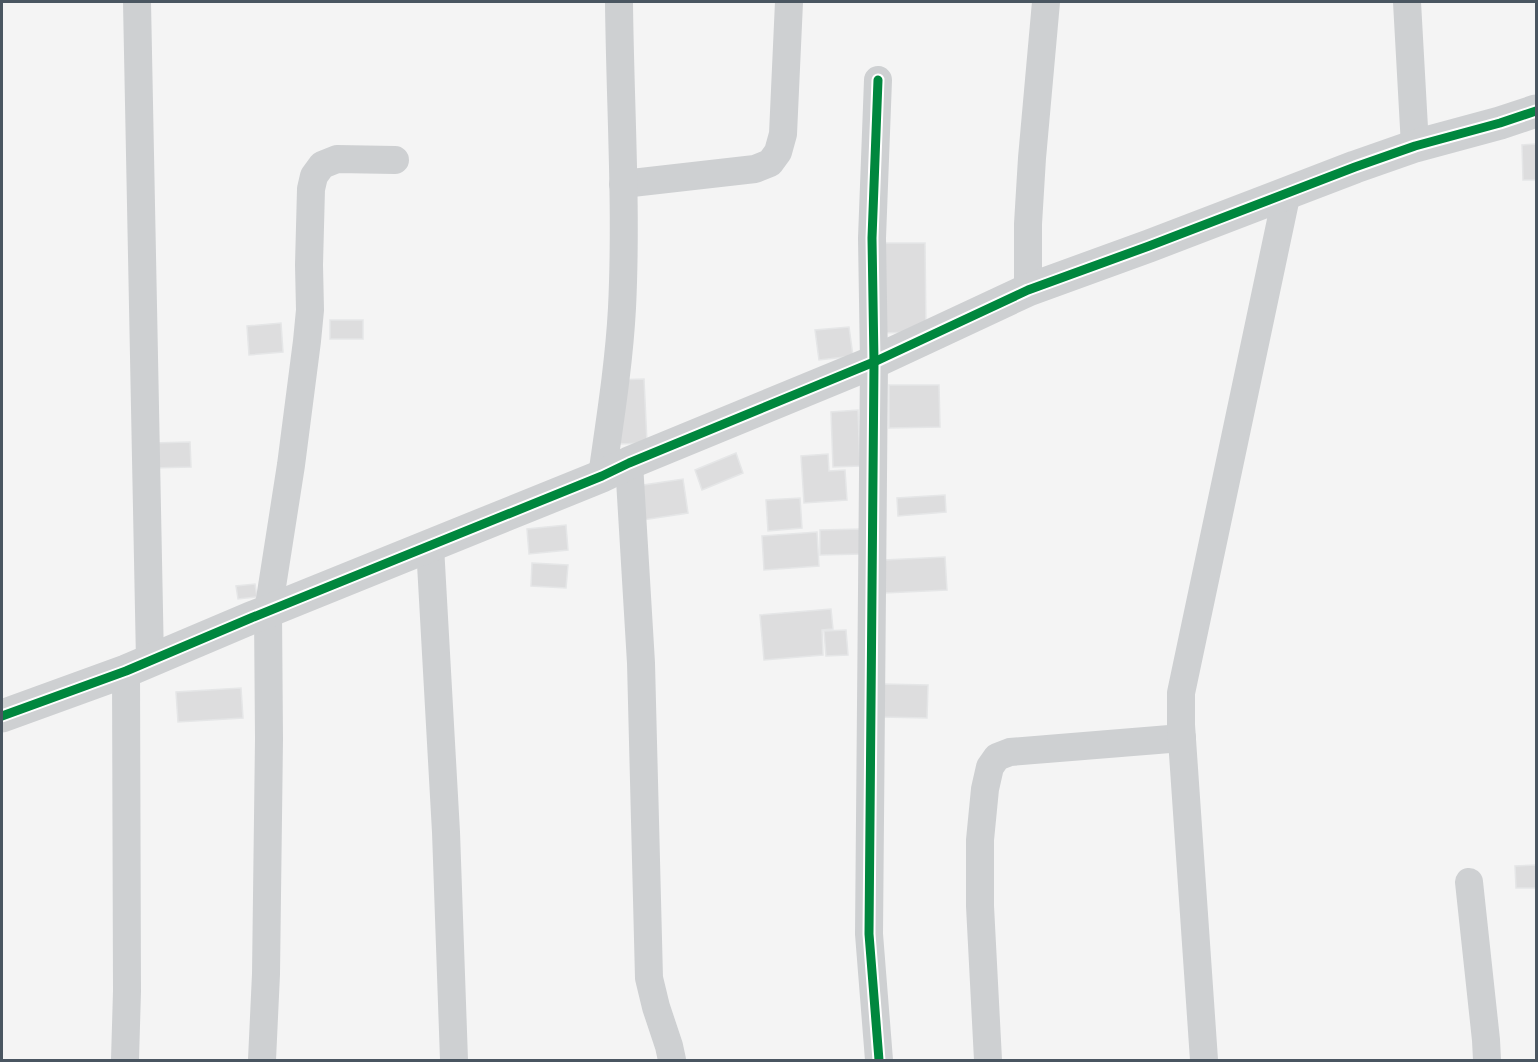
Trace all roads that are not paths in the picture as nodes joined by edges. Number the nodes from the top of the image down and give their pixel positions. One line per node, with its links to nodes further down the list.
1 (137, 2): 17 (street)
2 (619, 2): 10 (street)
3 (789, 2): 10 (street)
4 (1046, 2): 12 (street)
5 (1407, 2): 8 (street)
6 (878, 80): 13 (street)
7 (1536, 111): 8 (street)
8 (1415, 146): 11 (street)
9 (395, 160): 16 (street)
10 (623, 184): 14 (street)
11 (1287, 192): 12 (street); 19 (street)
12 (1028, 290): 13 (street)
13 (874, 362): 14 (street); 25 (street)
14 (616, 469): 15 (street); 24 (street)
15 (430, 546): 16 (street); 23 (street)
16 (268, 612): 17 (street); 22 (street)
17 (138, 666): 18 (street); 21 (street)
18 (2, 716)
19 (1182, 738): 26 (street); 27 (street)
20 (1469, 882): 28 (street)
21 (125, 1060)
22 (262, 1060)
23 (454, 1060)
24 (672, 1060)
25 (879, 1060)
26 (988, 1060)
27 (1204, 1060)
28 (1487, 1060)

